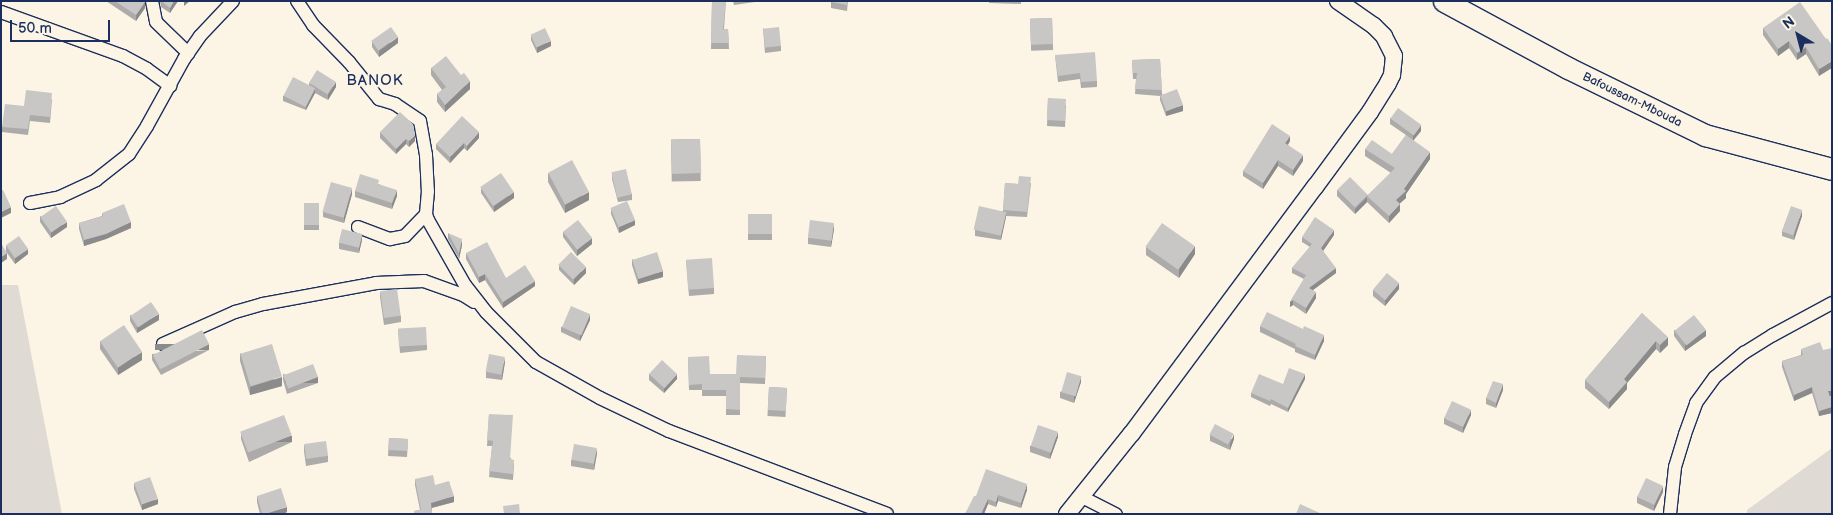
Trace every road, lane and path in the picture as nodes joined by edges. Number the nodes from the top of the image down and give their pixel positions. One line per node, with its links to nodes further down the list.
1 (152, 1): 7 (street)
2 (233, 1): 7 (street)
3 (297, 1): 11 (street)
4 (1338, 1): 16 (street)
5 (1444, 1): 9 (highway, Bafoussam-Mbouda)
6 (1, 12): 8 (street)
7 (188, 53): 8 (street)
8 (170, 86): 10 (street)
9 (1832, 169)
10 (30, 203)
11 (426, 214): 12 (street); 14 (street)
12 (358, 227)
13 (1832, 302): 20 (street)
14 (483, 307): 15 (street); 17 (street)
15 (163, 344)
16 (1082, 497): 18 (street); 19 (street)
17 (887, 514)
18 (1067, 514)
19 (1116, 514)
20 (1670, 514)

